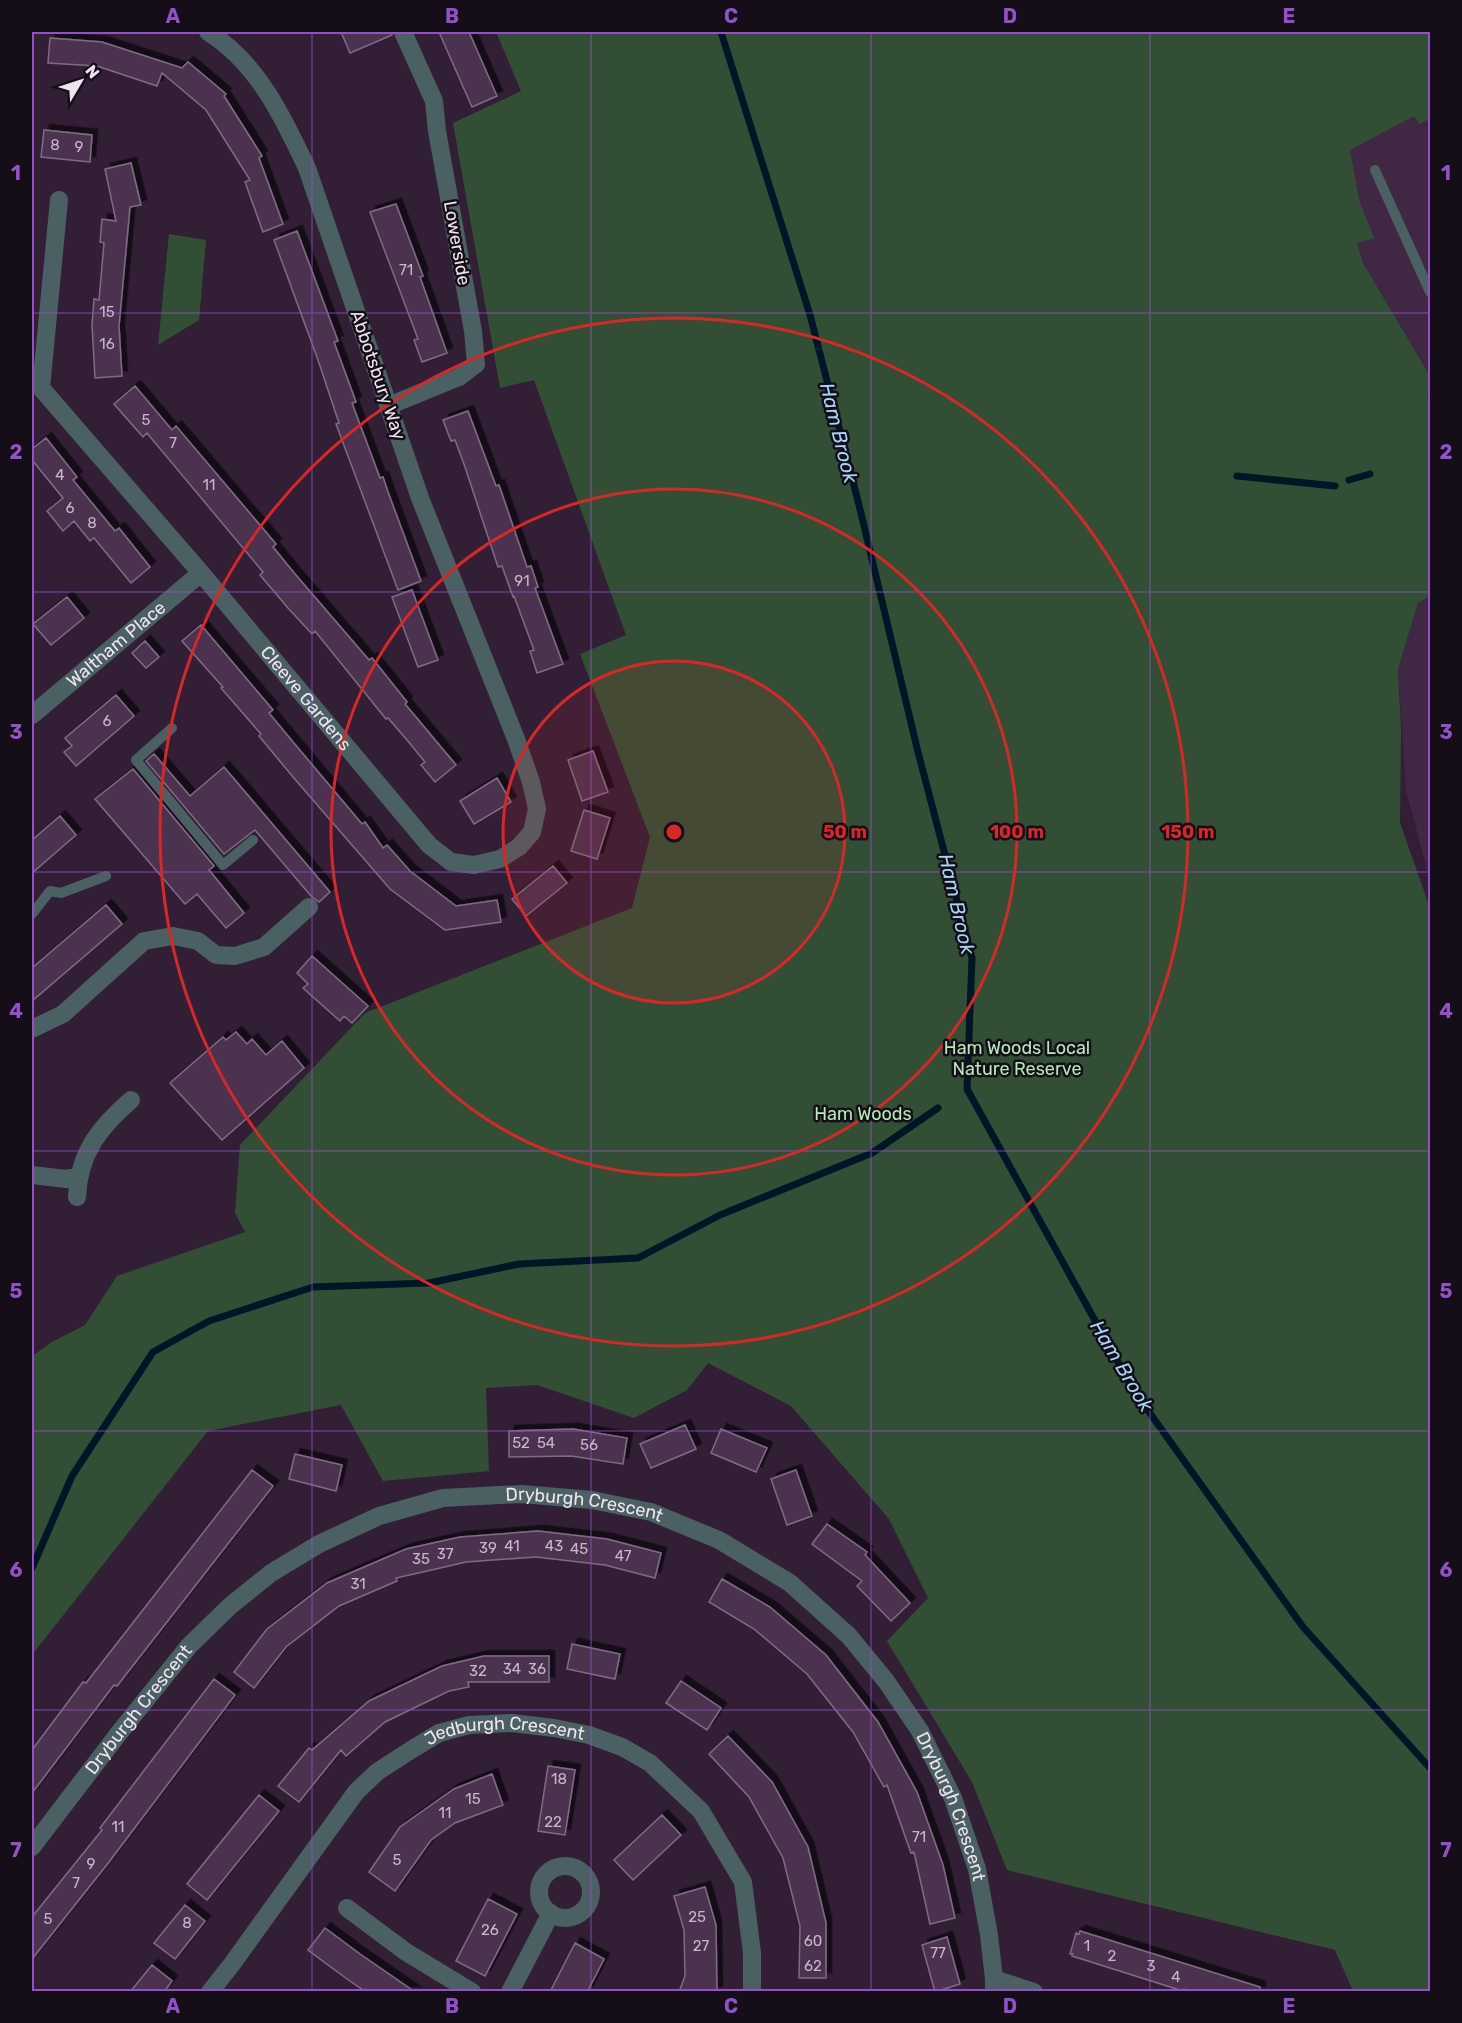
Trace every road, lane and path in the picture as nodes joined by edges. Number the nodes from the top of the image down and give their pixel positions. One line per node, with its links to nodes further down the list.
1 (208, 32): 7 (street, Abbotsbury Way)
2 (403, 32): 7 (street, Lowerside)
3 (1375, 170): 5 (lane)
4 (59, 200): 6 (street)
5 (1431, 292)
6 (36, 392): 8 (street, Cleeve Gardens)
7 (388, 406): 11 (street, Abbotsbury Way)
8 (201, 573): 9 (street, Waltham Place); 11 (street, Cleeve Gardens)
9 (32, 715)
10 (172, 728): 12 (lane)
11 (516, 739)
12 (253, 840)
13 (106, 876): 15 (lane)
14 (309, 907): 16 (street)
15 (32, 914)
16 (32, 1029)
17 (132, 1100): 19 (street)
18 (32, 1175): 19 (street)
19 (78, 1177): 20 (street)
20 (77, 1197)
21 (32, 1847): 24 (street, Dryburgh Crescent)
22 (347, 1908): 26 (street)
23 (551, 1913): 27 (street)
24 (994, 1985): 29 (street)
25 (210, 1992): 28 (street, Jedburgh Crescent)
26 (472, 1992)
27 (510, 1992)
28 (752, 1992)
29 (1034, 1992)

